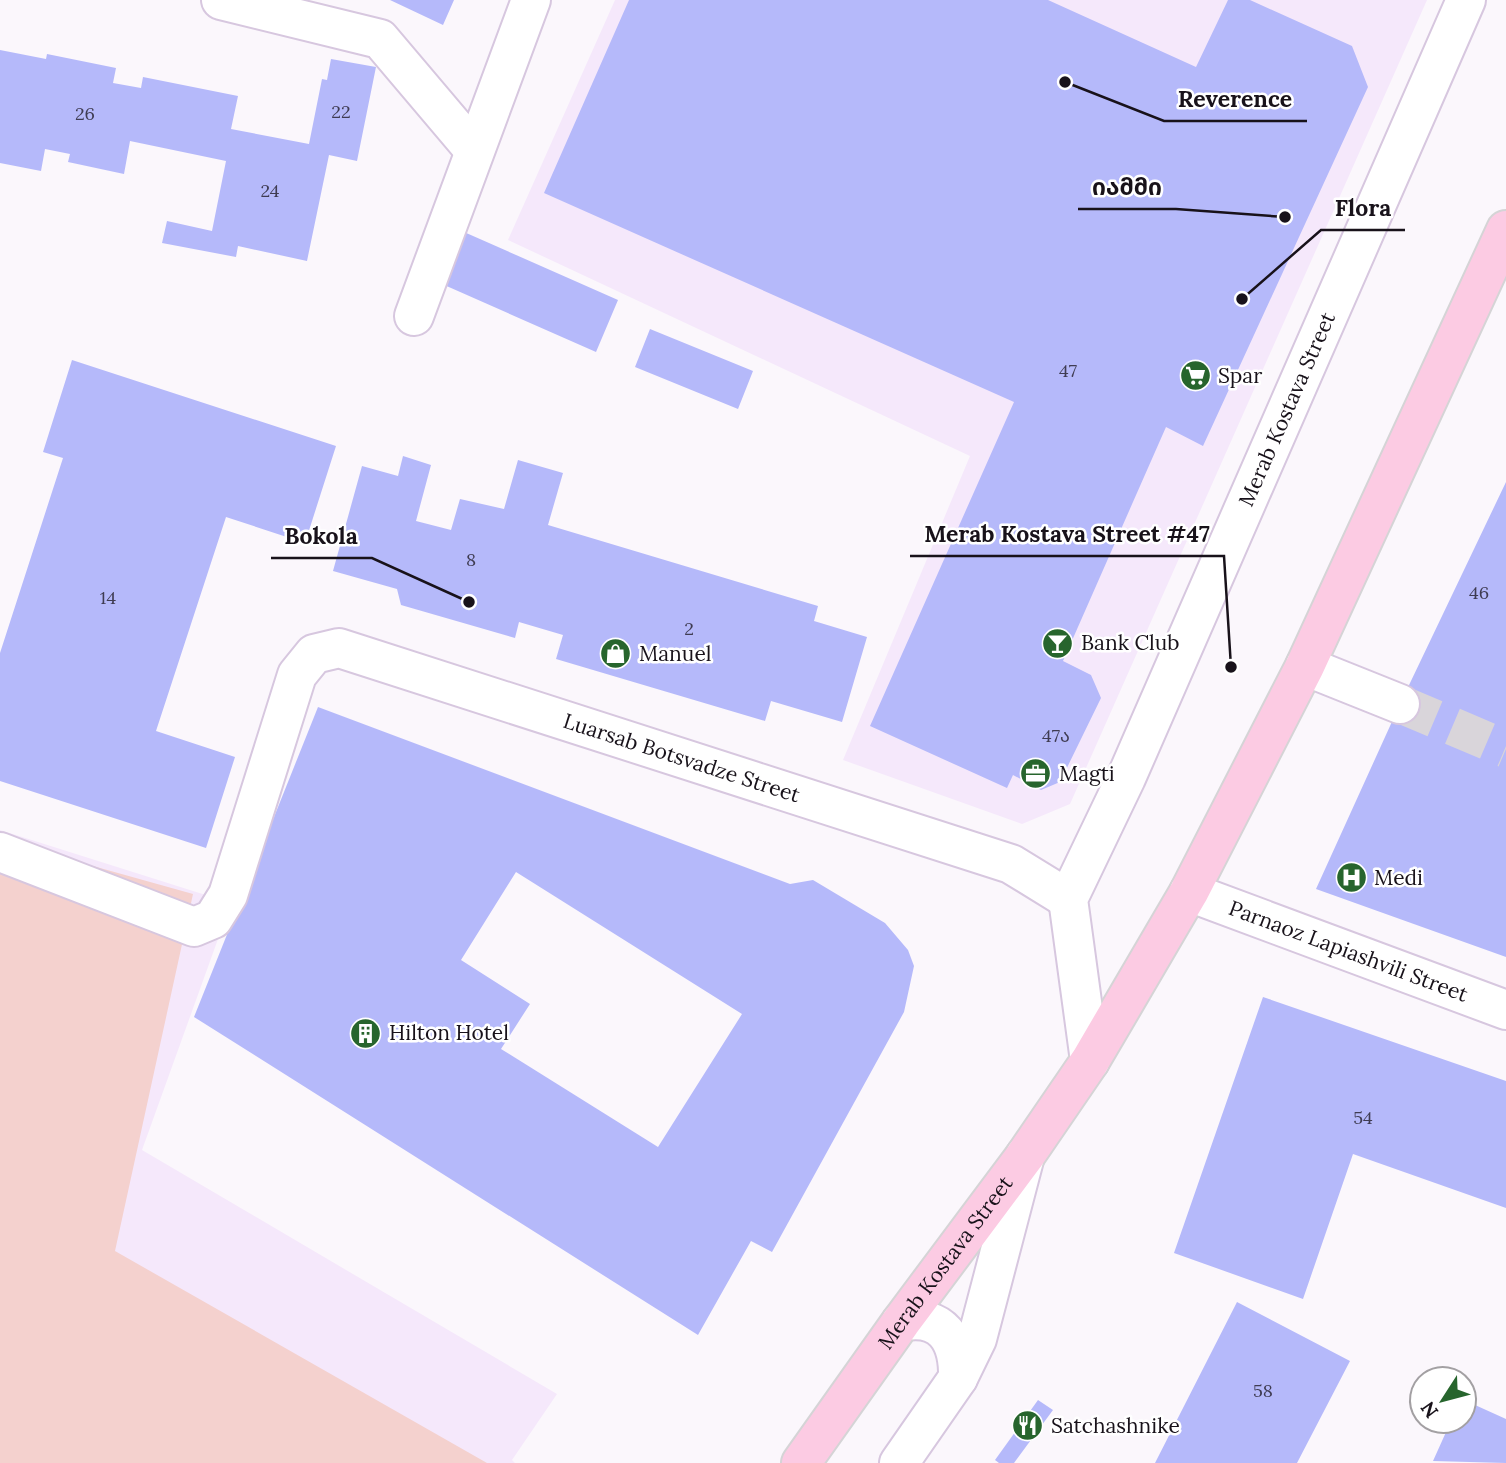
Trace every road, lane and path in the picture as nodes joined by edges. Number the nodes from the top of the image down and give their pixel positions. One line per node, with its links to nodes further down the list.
1 (221, 0): 4 (street)
2 (531, 0): 4 (street)
3 (1466, 0): 11 (street, Merab Kostava Street)
4 (474, 150): 6 (street)
5 (1506, 230): 7 (main road, Merab Kostava Street)
6 (414, 316)
7 (1305, 666): 8 (street); 10 (main road, Merab Kostava Street)
8 (1399, 704)
9 (0, 852): 11 (street, Luarsab Botsvadze Street)
10 (1189, 892): 12 (street, Parnaoz Lapiashvili Street); 13 (main road, Merab Kostava Street)
11 (1068, 899): 13 (street)
12 (1506, 1010)
13 (1090, 1061): 14 (main road, Merab Kostava Street)
14 (1025, 1156): 15 (main road, Merab Kostava Street); 16 (street)
15 (901, 1322): 16 (street); 17 (main road, Merab Kostava Street)
16 (958, 1378): 18 (street)
17 (801, 1463)
18 (899, 1463)

